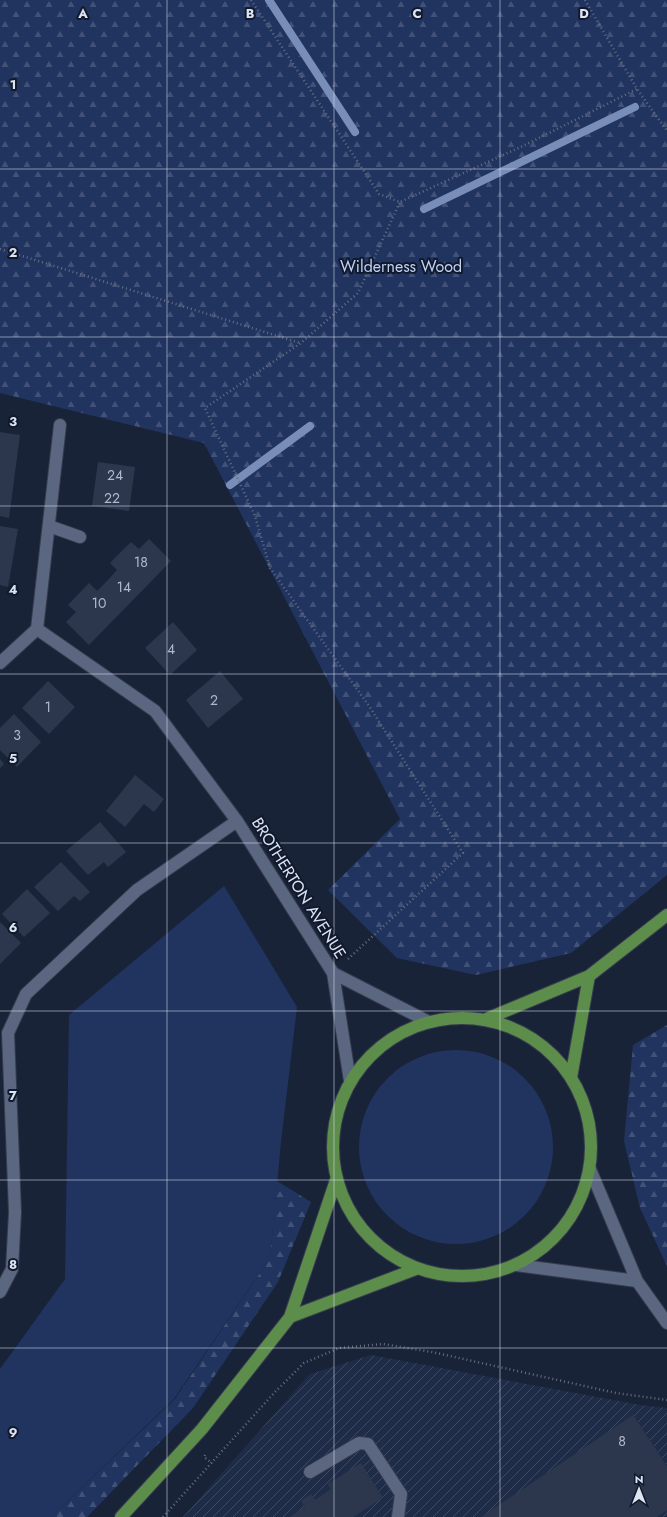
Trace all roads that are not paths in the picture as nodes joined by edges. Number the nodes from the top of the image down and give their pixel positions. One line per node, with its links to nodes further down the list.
1 (60, 426): 2 (street)
2 (49, 526): 3 (street); 4 (street)
3 (80, 536)
4 (37, 629): 5 (street); 6 (street, BROTHERTON AVENUE)
5 (0, 663)
6 (237, 821): 8 (street, BROTHERTON AVENUE); 19 (street, BROTHERTON AVENUE)
7 (667, 915): 9 (main road)
8 (333, 973): 11 (street, BROTHERTON AVENUE); 13 (street, BROTHERTON AVENUE)
9 (590, 976): 10 (main road); 12 (main road)
10 (484, 1020): 11 (main road); 12 (main road)
11 (429, 1022): 13 (main road)
12 (571, 1078): 14 (main road)
13 (350, 1081): 15 (main road)
14 (590, 1169): 16 (main road); 18 (street)
15 (336, 1180): 17 (main road); 20 (main road)
16 (516, 1266): 17 (main road); 18 (street)
17 (416, 1269): 20 (main road)
18 (637, 1281): 21 (street)
19 (0, 1292)
20 (290, 1318): 23 (main road)
21 (667, 1323)
22 (310, 1472): 24 (street)
23 (121, 1517)
24 (398, 1517)

